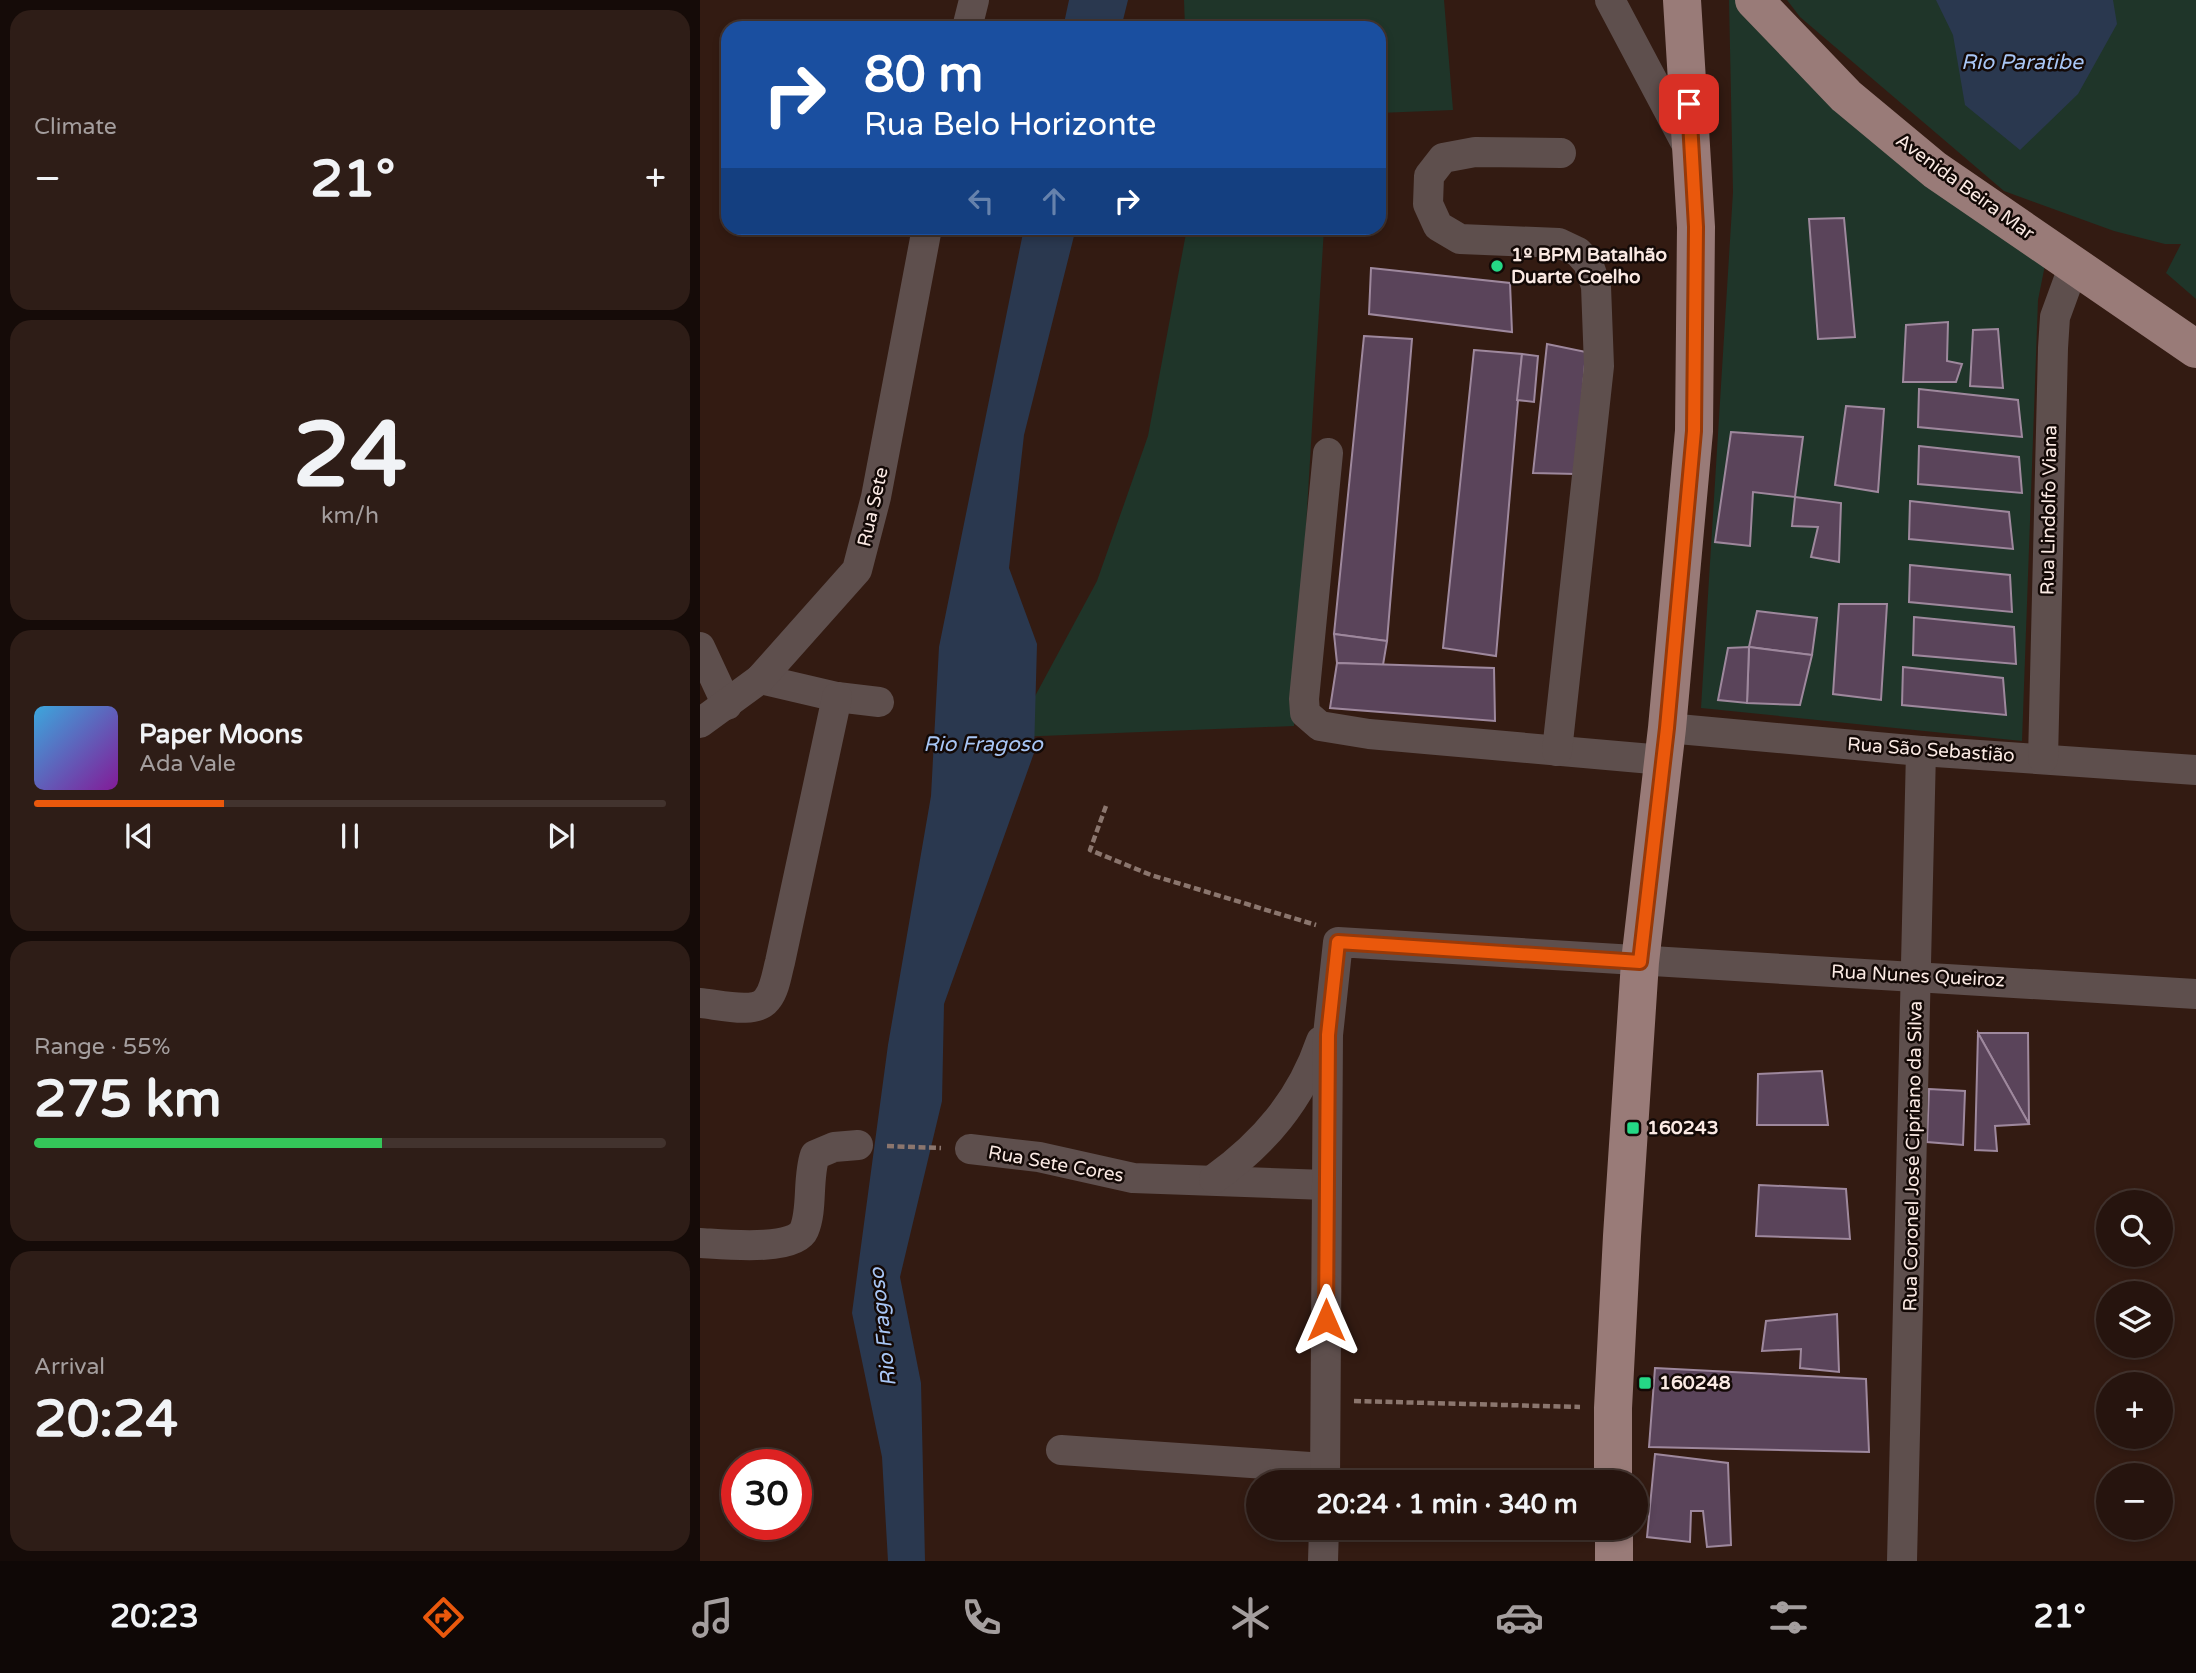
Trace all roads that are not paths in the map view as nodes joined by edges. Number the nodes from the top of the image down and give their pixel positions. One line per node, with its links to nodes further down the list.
1 (974, 0): 5 (street)
2 (1610, 0): 7 (street)
3 (1682, 0): 7 (main road)
4 (1754, 0): 9 (main road, Avenida Beira Mar)
5 (969, 21)
6 (1561, 153): 19 (street)
7 (1693, 156): 18 (main road)
8 (927, 235): 13 (street, Rua Sete)
9 (2074, 265): 10 (main road, Avenida Beira Mar); 21 (street, Rua Lindolfo Viana)
10 (2196, 349)
11 (1328, 453): 19 (street, Rua São Sebastião)
12 (700, 647): 16 (street)
13 (760, 679): 14 (street); 16 (street, Rua Sete)
14 (837, 697): 15 (street); 26 (street)
15 (879, 702)
16 (727, 705): 17 (street, Rua Sete)
17 (700, 723)
18 (1665, 744): 19 (street, Rua São Sebastião); 20 (street, Rua São Sebastião); 23 (main road)
19 (1557, 751)
20 (1921, 751): 21 (street, Rua São Sebastião); 24 (street, Rua Coronel José Cipriano da Silva)
21 (2043, 759): 22 (street, Rua São Sebastião)
22 (2196, 770)
23 (1640, 962): 24 (street, Rua Nunes Queiroz); 27 (street, Rua Nunes Queiroz); 36 (main road)
24 (1917, 975): 25 (street, Rua Nunes Queiroz); 41 (street, Rua Coronel José Cipriano da Silva)
25 (2196, 994)
26 (711, 1004)
27 (1330, 1010): 30 (street); 31 (street)
28 (858, 1146): 32 (street)
29 (970, 1149): 30 (street, Rua Sete Cores)
30 (1214, 1179): 31 (street, Rua Sete Cores)
31 (1326, 1185): 35 (street)
32 (700, 1243)
33 (1061, 1450): 34 (street)
34 (1272, 1470)
35 (1325, 1470)
36 (1614, 1470)
37 (1324, 1540): 39 (street)
38 (1614, 1540): 40 (main road)
39 (1323, 1561)
40 (1614, 1561)
41 (1902, 1561)

